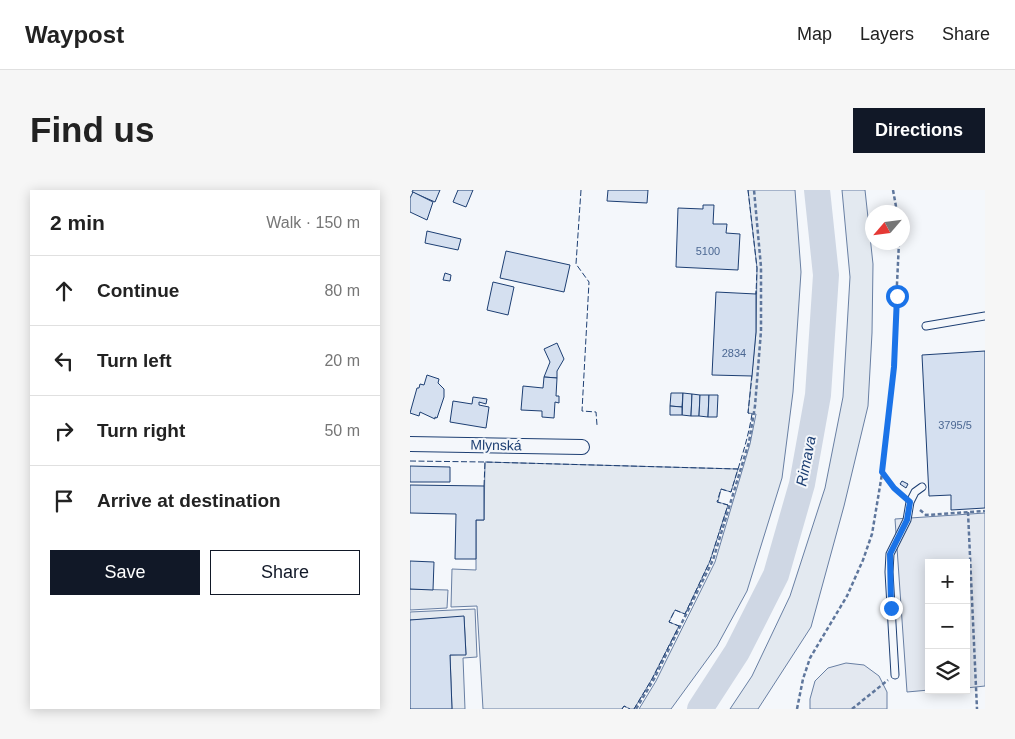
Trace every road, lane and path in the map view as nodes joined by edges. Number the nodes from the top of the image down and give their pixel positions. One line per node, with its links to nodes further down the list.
1 (754, 190): 15 (path)
2 (893, 190): 3 (path)
3 (896, 205)
4 (898, 250): 9 (path)
5 (985, 316): 6 (lane)
6 (926, 326)
7 (410, 444): 8 (street, Mlynská)
8 (582, 447)
9 (882, 472): 11 (path); 16 (path)
10 (922, 487): 11 (lane)
11 (910, 502): 13 (path); 14 (lane)
12 (985, 511): 13 (path)
13 (968, 512): 18 (path)
14 (895, 675): 17 (path)
15 (636, 709)
16 (797, 709)
17 (852, 709)
18 (977, 709)

